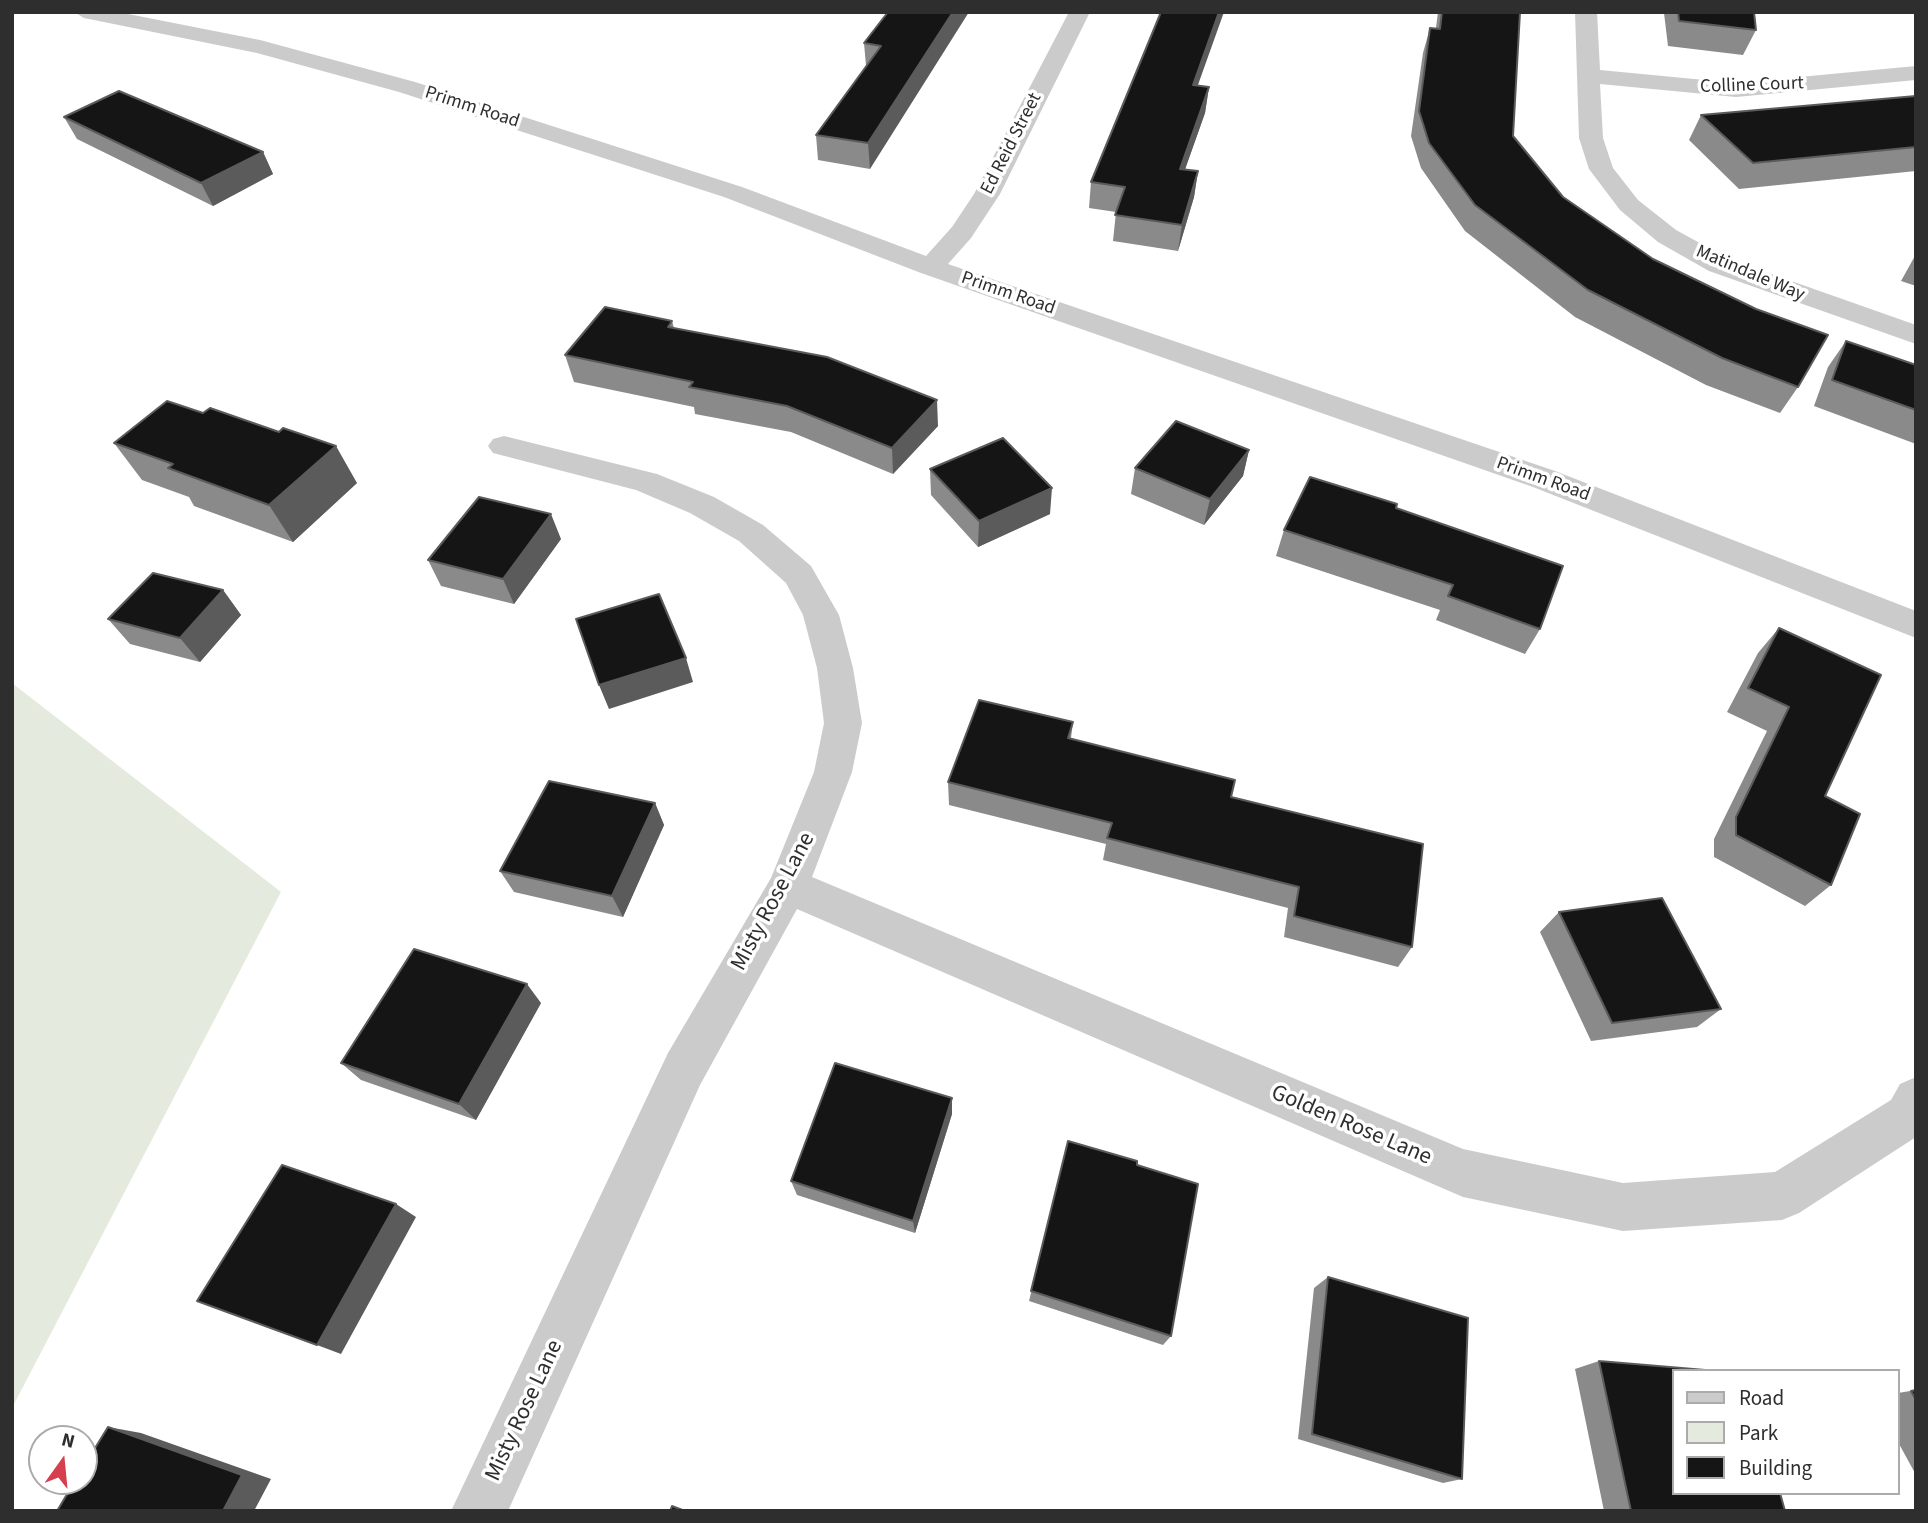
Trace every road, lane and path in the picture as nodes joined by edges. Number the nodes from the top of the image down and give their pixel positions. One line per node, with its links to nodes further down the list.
1 (84, 12): 6 (street, Primm Road)
2 (1080, 12): 6 (street, Ed Reid Street)
3 (1586, 12): 5 (street, Matindale Way)
4 (1916, 73): 5 (street, Colline Court)
5 (1589, 76): 7 (street, Matindale Way)
6 (931, 267): 9 (street, Primm Road)
7 (1916, 335)
8 (504, 446): 10 (street, Misty Rose Lane)
9 (1916, 625)
10 (788, 886): 11 (street, Golden Rose Lane); 12 (street, Misty Rose Lane)
11 (1916, 1100)
12 (479, 1511)

